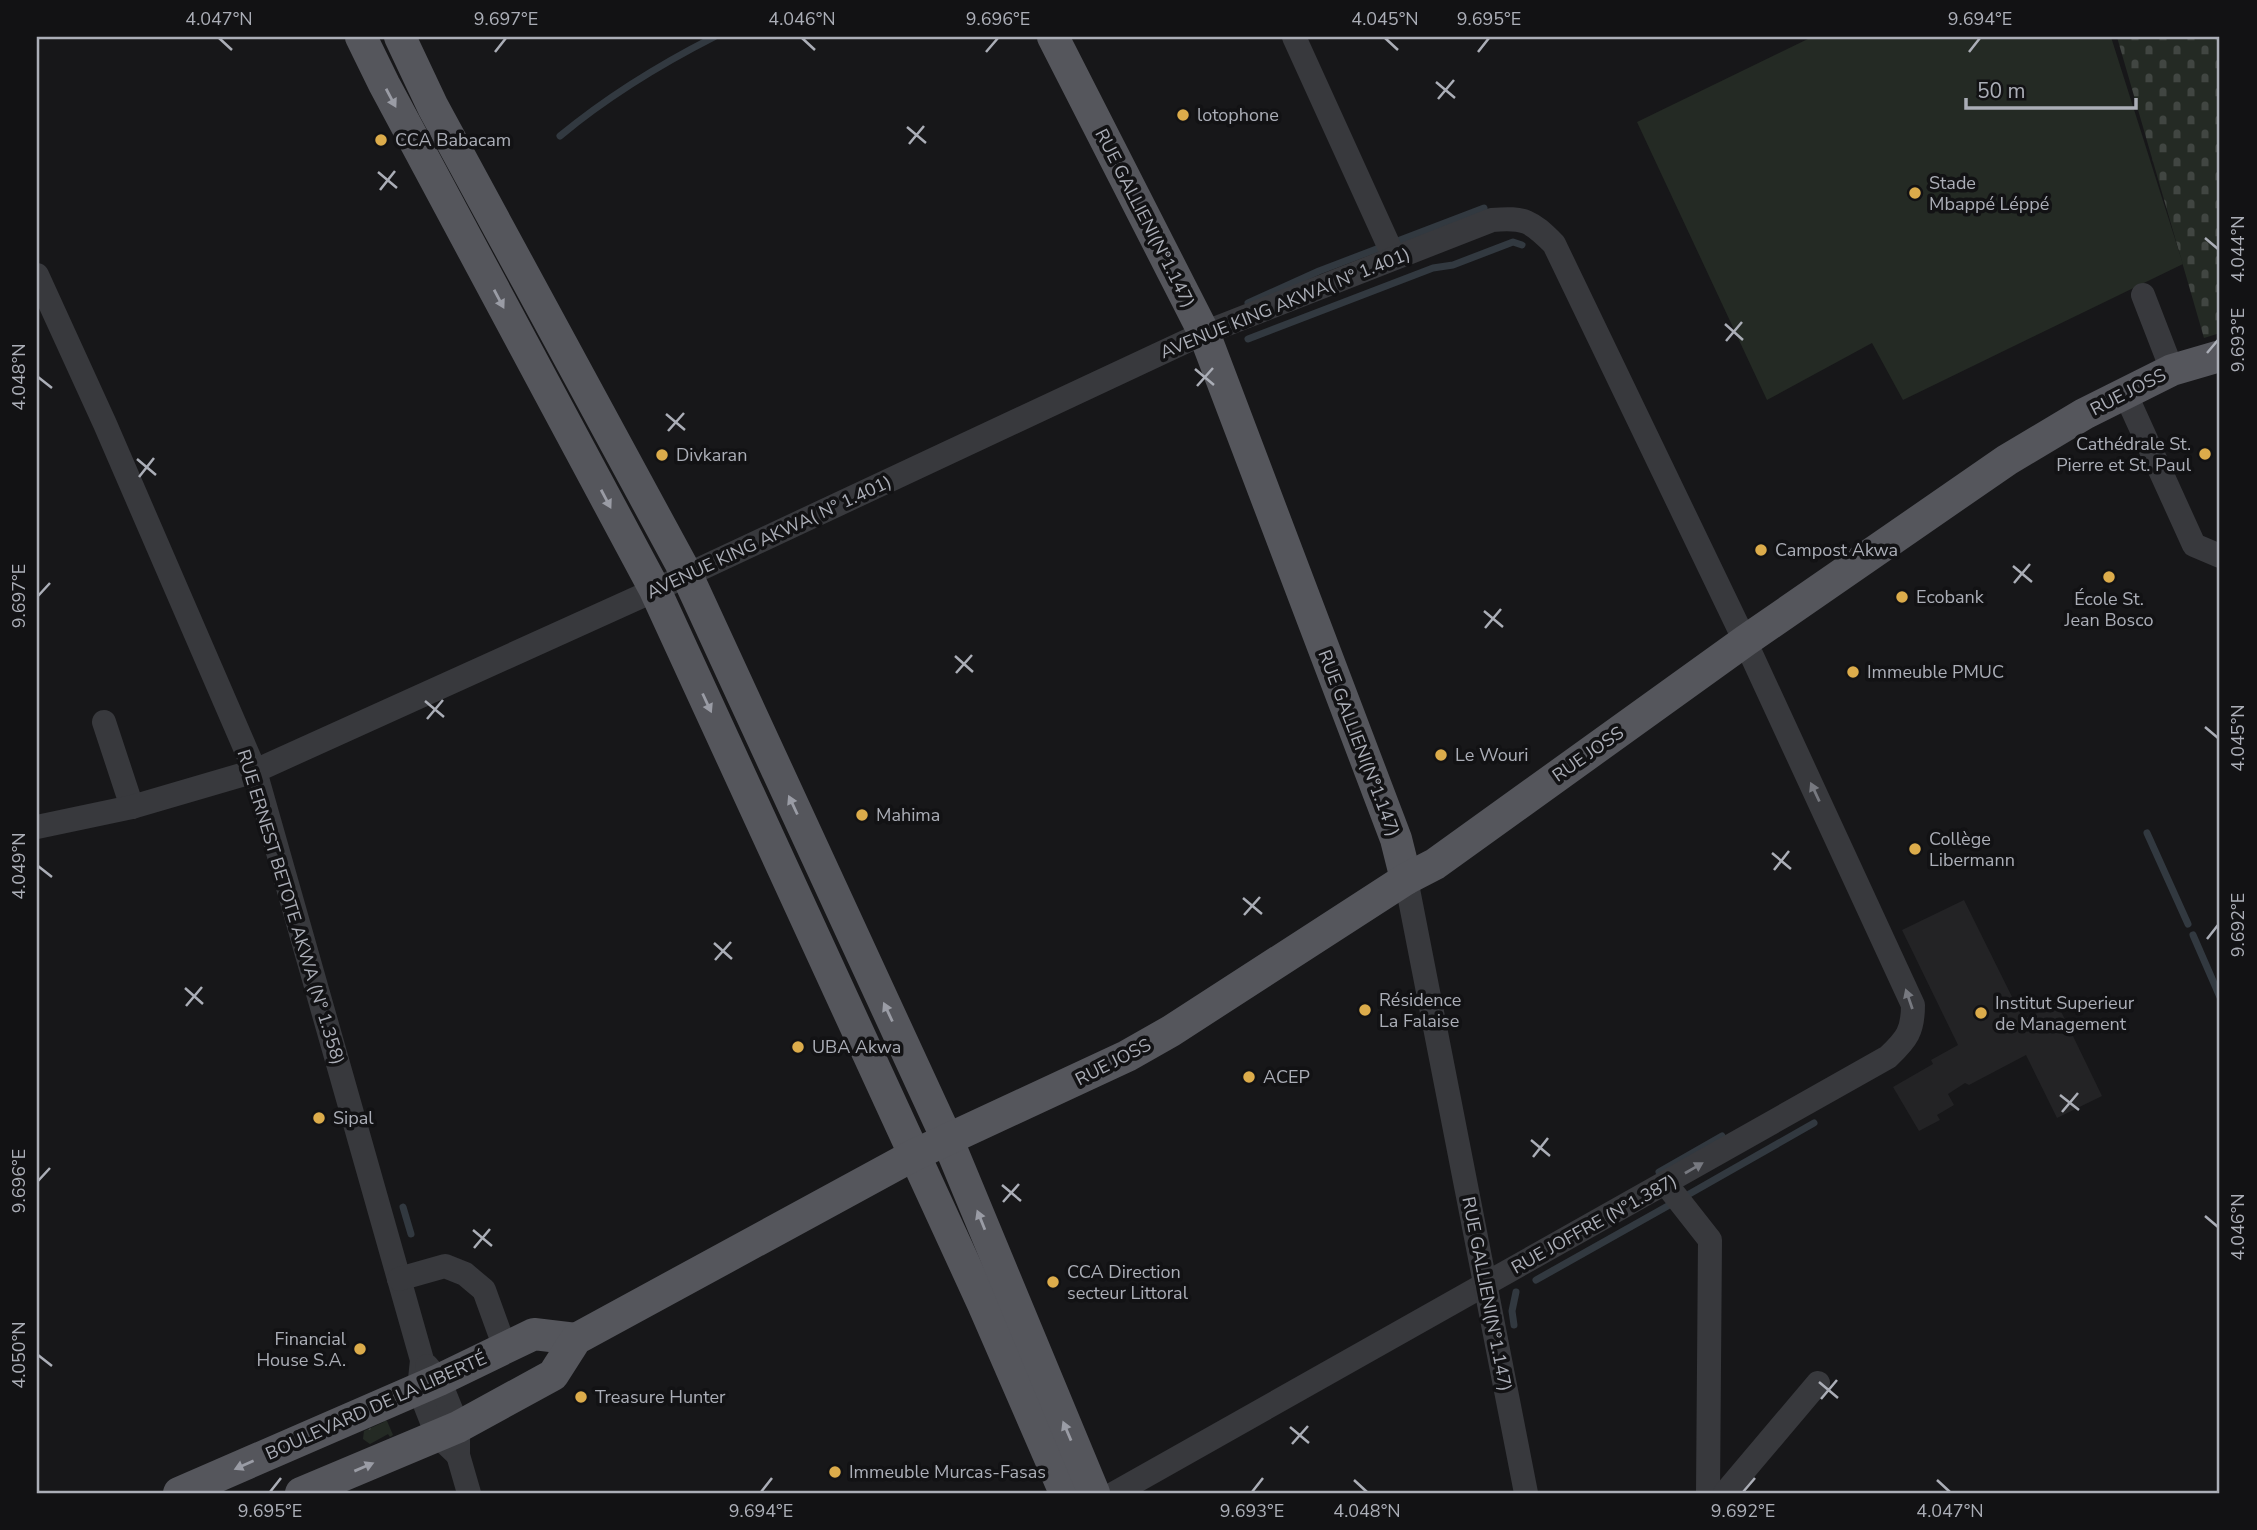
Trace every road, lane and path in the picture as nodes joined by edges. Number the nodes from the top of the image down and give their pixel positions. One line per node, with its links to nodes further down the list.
1 (361, 37): 14 (main road, one-way to 14)
2 (400, 37): 13 (main road)
3 (1053, 37): 8 (main road, RUE GALLIENI(N°1.147))
4 (1294, 37): 5 (street)
5 (1394, 257): 8 (street, AVENUE KING AKWA( N° 1.401)); 15 (street, AVENUE KING AKWA( N° 1.401))
6 (37, 275): 17 (street, RUE ERNEST BETOTE AKWA (N° 1.358))
7 (2143, 295): 10 (street)
8 (1204, 333): 13 (street, AVENUE KING AKWA( N° 1.401)); 20 (main road, RUE GALLIENI(N°1.147))
9 (2220, 356): 10 (main road, RUE JOSS)
10 (2172, 370): 11 (main road, RUE JOSS)
11 (2125, 393): 12 (street); 15 (main road, RUE JOSS)
12 (2220, 556)
13 (688, 575): 14 (street, AVENUE KING AKWA( N° 1.401)); 21 (main road, one-way to 13)
14 (655, 590): 17 (street, AVENUE KING AKWA( N° 1.401)); 22 (main road, one-way to 22)
15 (1745, 641): 20 (main road, RUE JOSS); 23 (street, RUE JOFFRE (N°1.387), one-way to 15)
16 (104, 722): 18 (street)
17 (255, 771): 18 (street, AVENUE KING AKWA( N° 1.401)); 24 (street, RUE ERNEST BETOTE AKWA (N° 1.358))
18 (132, 807): 19 (street, AVENUE KING AKWA( N° 1.401))
19 (37, 827)
20 (1406, 879): 21 (main road, RUE JOSS); 25 (street, RUE GALLIENI(N°1.147))
21 (948, 1141): 22 (main road); 35 (main road, one-way to 21)
22 (914, 1155): 26 (main road); 34 (main road)
23 (1666, 1184): 25 (street, RUE JOFFRE (N°1.387)); 38 (street)
24 (399, 1279): 27 (street); 28 (street, RUE ERNEST BETOTE AKWA (N° 1.358))
25 (1485, 1286): 36 (street, RUE JOFFRE (N°1.387)); 37 (street, RUE GALLIENI(N°1.147))
26 (576, 1339): 27 (main road, BOULEVARD DE LA LIBERTÉ); 30 (main road)
27 (505, 1348): 28 (main road, BOULEVARD DE LA LIBERTÉ)
28 (427, 1376): 30 (street, RUE ERNEST BETOTE AKWA (N° 1.358)); 31 (main road, BOULEVARD DE LA LIBERTÉ, one-way to 31)
29 (1818, 1383): 39 (street)
30 (451, 1439): 32 (main road, one-way to 30); 33 (street, RUE ERNEST BETOTE AKWA (N° 1.358))
31 (179, 1493)
32 (301, 1493)
33 (469, 1493)
34 (1065, 1493)
35 (1094, 1493)
36 (1115, 1493)
37 (1527, 1493)
38 (1708, 1493)
39 (1726, 1493)

